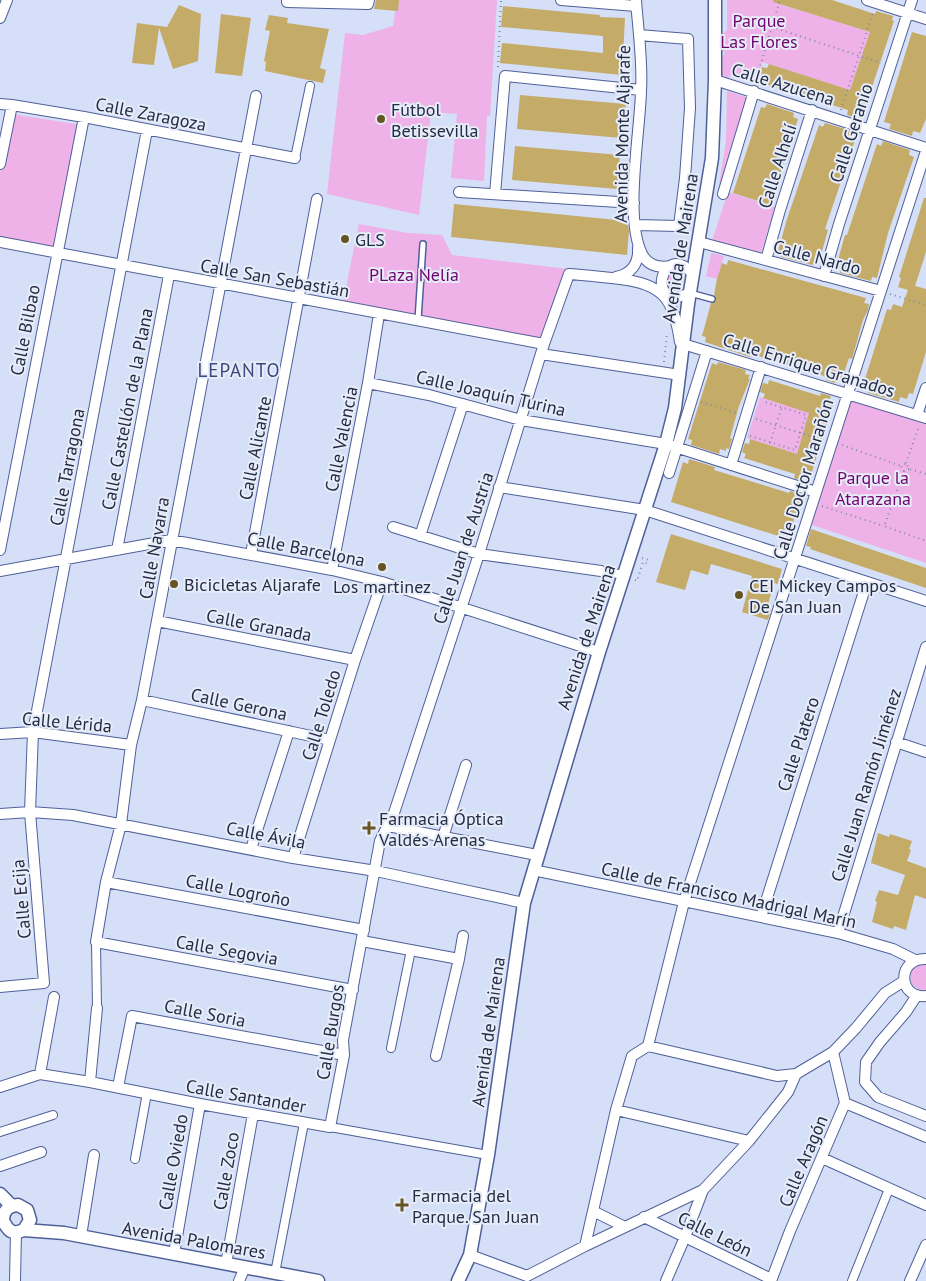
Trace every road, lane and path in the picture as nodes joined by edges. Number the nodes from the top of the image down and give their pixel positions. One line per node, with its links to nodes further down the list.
1 (7, 0): 12 (street)
2 (501, 0): 18 (path)
3 (561, 0): 10 (street)
4 (715, 0): 19 (street, Avenida de Mairena)
5 (780, 0): 14 (path)
6 (912, 0): 11 (street, Calle Geranio)
7 (287, 1): 8 (street)
8 (368, 2)
9 (875, 2): 11 (street); 16 (path)
10 (636, 3): 15 (street, Avenida Monte Aljarafe)
11 (908, 13): 13 (street); 17 (street, Calle Geranio)
12 (0, 18)
13 (926, 19)
14 (772, 27): 16 (path); 22 (path)
15 (639, 35): 21 (street, Avenida Monte Aljarafe); 40 (street)
16 (859, 56): 17 (path); 28 (path)
17 (890, 66): 29 (street, Calle Geranio)
18 (505, 76): 21 (street); 36 (street)
19 (715, 80): 22 (street, Calle Azucena); 43 (street, Avenida de Mairena)
20 (310, 86): 33 (street)
21 (642, 90): 39 (street, Avenida Monte Aljarafe)
22 (754, 91): 26 (street, Calle Azucena); 37 (street)
23 (256, 96): 31 (street, Calle Navarra)
24 (0, 104): 25 (street, Calle Zaragoza)
25 (12, 105): 27 (street, Calle Zaragoza); 34 (street)
26 (812, 110): 28 (street, Calle Azucena); 47 (street, Calle Alhelí)
27 (84, 117): 30 (street, Calle Zaragoza); 45 (street, Calle Bilbao)
28 (838, 118): 29 (street, Calle Azucena)
29 (870, 129): 32 (street, Calle Azucena); 55 (street, Calle Geranio)
30 (147, 130): 31 (street, Calle Zaragoza); 48 (street, Calle Tarragona)
31 (246, 149): 33 (street, Calle Zaragoza); 57 (street, Calle Navarra)
32 (926, 150): 59 (street, Calle Doctor Marañón)
33 (295, 158)
34 (0, 164)
35 (459, 192): 36 (street)
36 (495, 194): 39 (street)
37 (723, 194)
38 (317, 199): 62 (street, Calle Alicante)
39 (634, 204): 40 (street, Avenida Monte Aljarafe)
40 (635, 225): 41 (street, Avenida Monte Aljarafe)
41 (638, 239): 46 (street); 49 (street)
42 (0, 242): 45 (street, Calle San Sebastián)
43 (699, 242): 47 (street, Calle Nardo); 53 (street, Avenida de Mairena)
44 (423, 244): 66 (lane)
45 (57, 252): 48 (street, Calle San Sebastián); 107 (street, Calle Bilbao)
46 (638, 257): 51 (street); 52 (street)
47 (766, 260): 55 (street, Calle Nardo)
48 (122, 265): 54 (street, Calle San Sebastián); 112 (street, Calle Tarragona)
49 (656, 266): 50 (street); 51 (street)
50 (671, 266): 53 (street); 61 (street)
51 (640, 268): 52 (street); 58 (street)
52 (626, 274): 56 (street)
53 (693, 274): 60 (street, Avenida de Mairena)
54 (169, 275): 57 (street, Calle San Sebastián); 108 (street, Calle Castellón de la Plana)
55 (824, 276): 59 (street, Calle Nardo)
56 (610, 278): 58 (street, Calle Juan de Austria); 69 (street, Calle Juan de Austria)
57 (220, 284): 62 (street, Calle San Sebastián); 105 (street, Calle Navarra)
58 (654, 287): 61 (street, Calle Juan de Austria); 71 (street)
59 (880, 291): 64 (path, Calle Nardo); 77 (street, Calle Doctor Marañón)
60 (690, 293): 61 (street); 63 (lane); 68 (street, Avenida de Mairena)
61 (670, 296)
62 (299, 298): 65 (street, Calle San Sebastián); 109 (street, Calle Alicante)
63 (712, 299)
64 (926, 305)
65 (379, 314): 66 (street, Calle San Sebastián); 75 (street, Calle Valencia)
66 (418, 321): 69 (street, Calle San Sebastián)
67 (668, 329): 73 (path)
68 (683, 344): 70 (street, Calle Enrique Granados); 71 (street, Avenida de Mairena)
69 (543, 349): 73 (street, Calle San Sebastián); 84 (street, Calle Juan de Austria)
70 (707, 351): 72 (street, Calle Enrique Granados); 79 (street)
71 (682, 359): 74 (street, Avenida de Mairena)
72 (761, 367): 77 (street, Calle Enrique Granados); 78 (street)
73 (662, 372): 74 (street, Calle San Sebastián)
74 (680, 375): 90 (street, Avenida de Mairena)
75 (368, 383): 80 (street, Calle Joaquín Turina); 114 (street, Calle Valencia)
76 (926, 388): 83 (street)
77 (847, 394): 83 (street, Calle Enrique Granados); 89 (street, Calle Doctor Marañón)
78 (752, 398): 81 (path); 82 (street)
79 (692, 399): 82 (path); 90 (street)
80 (463, 404): 84 (street, Calle Joaquín Turina); 104 (street)
81 (782, 407): 85 (path); 87 (path)
82 (746, 416): 85 (path); 86 (street)
83 (922, 417): 91 (path)
84 (520, 420): 90 (street, Calle Joaquín Turina); 98 (street, Calle Juan de Austria)
85 (776, 425): 87 (path); 88 (path)
86 (741, 433): 88 (path); 92 (street)
87 (800, 433): 88 (path); 89 (path)
88 (770, 442)
89 (832, 442): 93 (path); 99 (street, Calle Doctor Marañón)
90 (672, 446): 92 (street, Calle Joaquín Turina); 96 (street); 101 (street, Avenida de Mairena)
91 (906, 464): 93 (path); 94 (path)
92 (731, 465): 99 (street, Calle Joaquín Turina)
93 (901, 466): 95 (path)
94 (909, 468): 95 (path); 97 (path)
95 (904, 471): 102 (path)
96 (669, 473)
97 (926, 474)
98 (499, 487): 101 (street); 110 (street, Calle Juan de Austria)
99 (816, 492): 100 (street, Calle Doctor Marañón)
100 (812, 503): 102 (path); 111 (street, Calle Doctor Marañón)
101 (644, 510): 111 (street); 117 (street, Avenida de Mairena)
102 (884, 526): 106 (path)
103 (392, 527): 104 (street)
104 (420, 536): 110 (street)
105 (171, 540): 108 (street, Calle Barcelona); 109 (street, Calle Barcelona); 122 (street, Calle Navarra)
106 (926, 541)
107 (0, 550)
108 (117, 550): 112 (street, Calle Barcelona)
109 (251, 554): 114 (street, Calle Barcelona)
110 (479, 554): 116 (street); 121 (street, Calle Juan de Austria)
111 (796, 558): 119 (street); 146 (street, Calle Doctor Marañón)
112 (66, 560): 115 (street, Calle Barcelona); 128 (street, Calle Tarragona)
113 (648, 562): 113 (path)
114 (332, 570): 118 (street, Calle Barcelona)
115 (0, 571)
116 (601, 571): 117 (street)
117 (624, 575): 124 (street, Avenida de Mairena)
118 (382, 582): 121 (street, Calle Barcelona); 125 (street, Calle Toledo)
119 (866, 582): 120 (street); 148 (street, Calle Platero)
120 (926, 601)
121 (462, 607): 124 (street, Calle Barcelona); 138 (street, Calle Juan de Austria)
122 (157, 621): 125 (street, Calle Granada); 126 (street, Calle Navarra)
123 (926, 647): 131 (street, Calle Juan Ramón Jiménez)
124 (599, 652): 141 (street, Avenida de Mairena)
125 (355, 660): 130 (street, Calle Toledo)
126 (142, 700): 127 (street, Calle Gerona); 132 (street, Calle Navarra)
127 (289, 731): 130 (street, Calle Gerona); 140 (street)
128 (33, 732): 129 (street, Calle Lérida); 132 (street, Calle Lérida); 135 (street, Calle Tarragona)
129 (0, 734)
130 (330, 740): 142 (street, Calle Toledo)
131 (896, 742): 133 (street); 150 (street, Calle Juan Ramón Jiménez)
132 (131, 745): 137 (street, Calle Navarra)
133 (926, 752)
134 (466, 765): 139 (street)
135 (30, 812): 136 (street, Calle Ávila); 137 (street, Calle Ávila); 158 (street, Calle Ecija)
136 (0, 814)
137 (121, 824): 140 (street, Calle Ávila); 145 (street, Calle Navarra)
138 (388, 826): 139 (street); 144 (street, Calle Juan de Austria)
139 (443, 836): 141 (street)
140 (251, 849): 142 (street, Calle Ávila)
141 (537, 855): 143 (street, Avenida de Mairena)
142 (294, 858): 144 (street, Calle Ávila)
143 (532, 870): 146 (street, Calle de Francisco Madrigal Marín); 147 (street, Avenida de Mairena)
144 (376, 871): 147 (street, Calle Ávila); 149 (street, Calle Burgos)
145 (106, 882): 149 (street, Calle Logroño); 153 (street, Calle Navarra)
146 (684, 902): 148 (street, Calle de Francisco Madrigal Marín); 163 (street, Calle Doctor Marañón)
147 (524, 903): 187 (street, Avenida de Mairena)
148 (761, 917): 150 (street, Calle de Francisco Madrigal Marín)
149 (364, 930): 152 (street, Calle Burgos)
150 (838, 933): 156 (street, Calle de Francisco Madrigal Marín)
151 (463, 936): 155 (street)
152 (362, 941): 154 (street); 159 (street, Calle Burgos)
153 (96, 942): 159 (street, Calle Segovia); 162 (street, Calle Navarra)
154 (411, 950): 155 (street); 164 (street)
155 (459, 959): 167 (street)
156 (921, 960): 157 (street)
157 (904, 981): 160 (street); 165 (street)
158 (0, 987)
159 (353, 990): 166 (street, Calle Burgos)
160 (922, 995): 179 (street)
161 (54, 997): 168 (street)
162 (97, 1008): 170 (street)
163 (648, 1046): 169 (street); 176 (street)
164 (391, 1048)
165 (833, 1052): 169 (street); 174 (street, Calle Aragón)
166 (344, 1056): 172 (street, Calle Soria); 181 (street, Calle Burgos)
167 (436, 1056)
168 (40, 1074): 170 (street, Calle Santander); 171 (street, Calle Santander)
169 (796, 1074): 184 (street)
170 (90, 1082): 172 (street, Calle Santander)
171 (0, 1087)
172 (118, 1087): 173 (street, Calle Santander)
173 (147, 1093): 175 (street, Calle Santander); 189 (street)
174 (845, 1103): 183 (street); 188 (street, Calle Aragón)
175 (200, 1104): 178 (street, Calle Santander); 207 (street, Calle Oviedo)
176 (616, 1110): 184 (street); 196 (street)
177 (53, 1114): 182 (street)
178 (253, 1114): 180 (street, Calle Santander); 209 (street, Calle Zoco)
179 (926, 1116)
180 (304, 1123): 181 (street, Calle Santander); 211 (street)
181 (330, 1128): 187 (street, Calle Santander)
182 (0, 1132)
183 (926, 1137)
184 (749, 1140): 192 (street)
185 (41, 1152): 190 (street)
186 (94, 1155): 203 (street)
187 (488, 1155): 208 (street, Avenida de Mairena)
188 (822, 1158): 191 (street); 218 (street, Calle Aragón)
189 (135, 1159)
190 (0, 1166)
191 (890, 1189): 194 (street); 219 (street)
192 (703, 1190): 198 (street); 204 (street)
193 (0, 1194): 195 (street)
194 (926, 1205)
195 (12, 1206): 197 (street); 199 (street)
196 (593, 1211): 200 (street); 206 (street)
197 (29, 1215): 201 (street); 202 (street)
198 (644, 1217): 200 (street); 204 (street, Calle León)
199 (1, 1218): 201 (street)
200 (624, 1227): 206 (street)
201 (20, 1231): 202 (street); 214 (street)
202 (64, 1233): 203 (street, Avenida Palomares)
203 (81, 1236): 207 (street, Avenida Palomares)
204 (685, 1237): 217 (street); 218 (street, Calle León)
205 (926, 1245): 220 (street)
206 (585, 1246): 212 (street)
207 (174, 1254): 209 (street, Avenida Palomares)
208 (470, 1255): 212 (street); 216 (street, Avenida de Mairena)
209 (226, 1264): 210 (street, Avenida Palomares)
210 (245, 1267): 211 (street, Avenida Palomares); 215 (street)
211 (275, 1273): 213 (street, Avenida Palomares)
212 (526, 1278)
213 (311, 1280)
214 (17, 1281)
215 (239, 1281)
216 (458, 1281)
217 (666, 1281)
218 (771, 1281)
219 (852, 1281)
220 (910, 1281)

